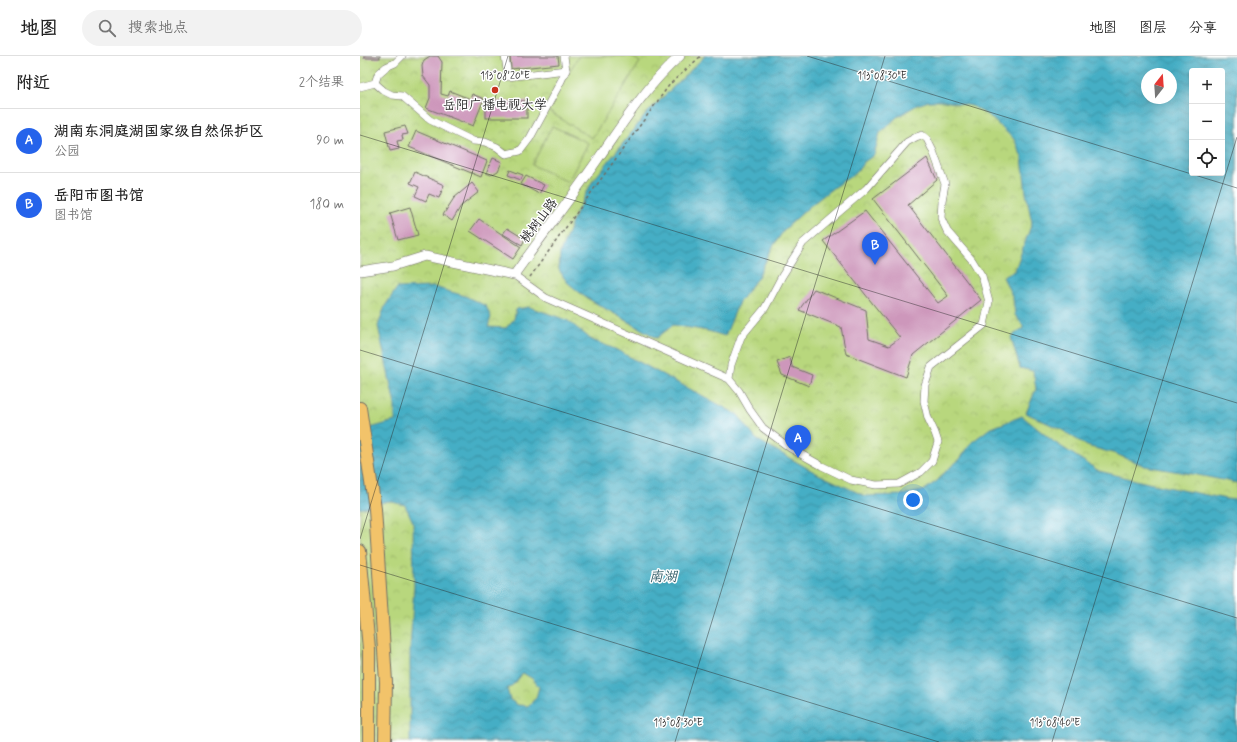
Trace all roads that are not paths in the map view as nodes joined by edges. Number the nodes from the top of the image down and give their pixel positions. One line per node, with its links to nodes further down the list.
1 (402, 56): 7 (street)
2 (505, 56): 6 (street)
3 (564, 56): 6 (street)
4 (680, 56): 5 (street, 桃树山路)
5 (670, 61): 10 (street, 桃树山路)
6 (566, 70): 7 (street)
7 (375, 83): 8 (street)
8 (360, 87)
9 (360, 271): 10 (street)
10 (514, 275): 11 (street)
11 (729, 379): 11 (street)
12 (360, 408): 15 (main road)
13 (360, 551): 14 (main road)
14 (369, 742)
15 (386, 742)

